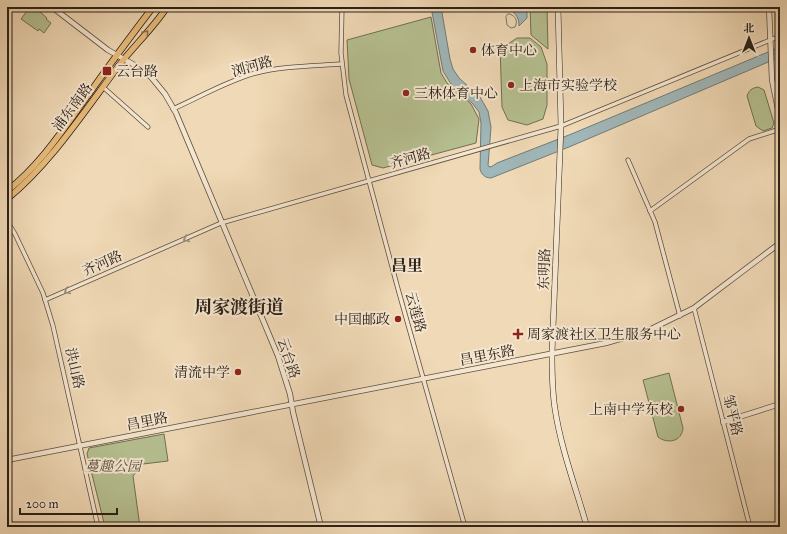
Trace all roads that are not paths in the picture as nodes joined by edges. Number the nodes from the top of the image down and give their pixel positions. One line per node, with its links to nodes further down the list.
1 (52, 7): 9 (street, 云台路)
2 (153, 7): 9 (main road, 浦东南路)
3 (167, 7): 10 (main road, 浦东南路, one-way to 3)
4 (342, 7): 11 (street, 云莲路)
5 (558, 7): 15 (main road, 东明路)
6 (769, 7): 8 (street)
7 (780, 36): 8 (street, 齐河路)
8 (770, 40): 14 (street); 15 (street, 齐河路)
9 (117, 55): 10 (street, 云台路); 20 (main road, 浦东南路)
10 (124, 59): 12 (main road, 浦东南路); 13 (street, 云台路)
11 (341, 64): 13 (street, 浏河路); 19 (street, 云莲路)
12 (103, 87): 16 (street); 21 (main road, 浦东南路)
13 (173, 109): 24 (street, 云台路)
14 (780, 119)
15 (561, 126): 19 (street, 齐河路); 29 (main road, 东明路)
16 (148, 127)
17 (780, 129): 22 (street)
18 (628, 160): 22 (street)
19 (369, 181): 24 (street, 齐河路); 30 (street, 云莲路)
20 (7, 191)
21 (7, 200)
22 (650, 211): 28 (street)
23 (7, 220): 26 (street, 洪山路)
24 (221, 223): 26 (street, 齐河路, one-way to 26); 31 (street, 云台路)
25 (780, 243): 27 (street, 昌里东路)
26 (45, 300): 34 (street, 洪山路)
27 (694, 308): 28 (street, 昌里东路); 33 (street, 邹平路)
28 (680, 316): 29 (street, 昌里东路)
29 (552, 353): 30 (street, 昌里东路); 39 (main road, 东明路)
30 (424, 378): 31 (street, 昌里东路); 38 (street, 云莲路)
31 (291, 404): 34 (street, 昌里路); 37 (street, 云台路)
32 (780, 404): 33 (street)
33 (723, 422): 40 (street, 邹平路)
34 (80, 445): 35 (street, 昌里路); 36 (street, 洪山路)
35 (7, 460)
36 (98, 527)
37 (321, 527)
38 (465, 527)
39 (586, 527)
40 (750, 527)

